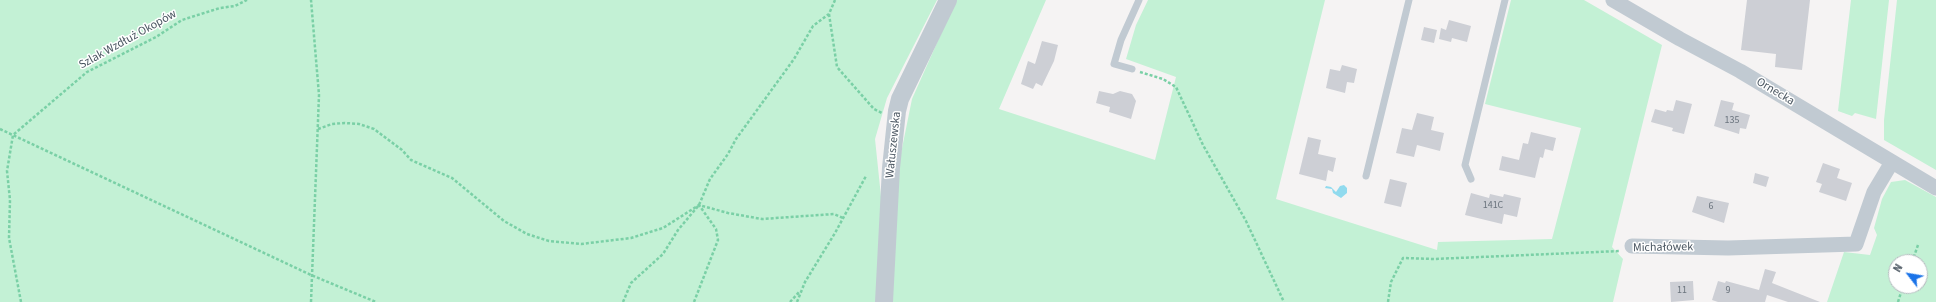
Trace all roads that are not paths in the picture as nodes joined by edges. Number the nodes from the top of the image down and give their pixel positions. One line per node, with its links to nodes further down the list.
1 (948, 0): 12 (street, Wałuszewska)
2 (1140, 0): 6 (lane)
3 (1409, 0): 8 (lane)
4 (1505, 0): 9 (lane)
5 (1613, 0): 7 (street, Ornecka)
6 (1132, 69)
7 (1892, 162): 10 (street, Ornecka); 11 (street, Michałówek)
8 (1366, 176)
9 (1471, 179)
10 (1936, 188)
11 (1632, 246)
12 (884, 302)

